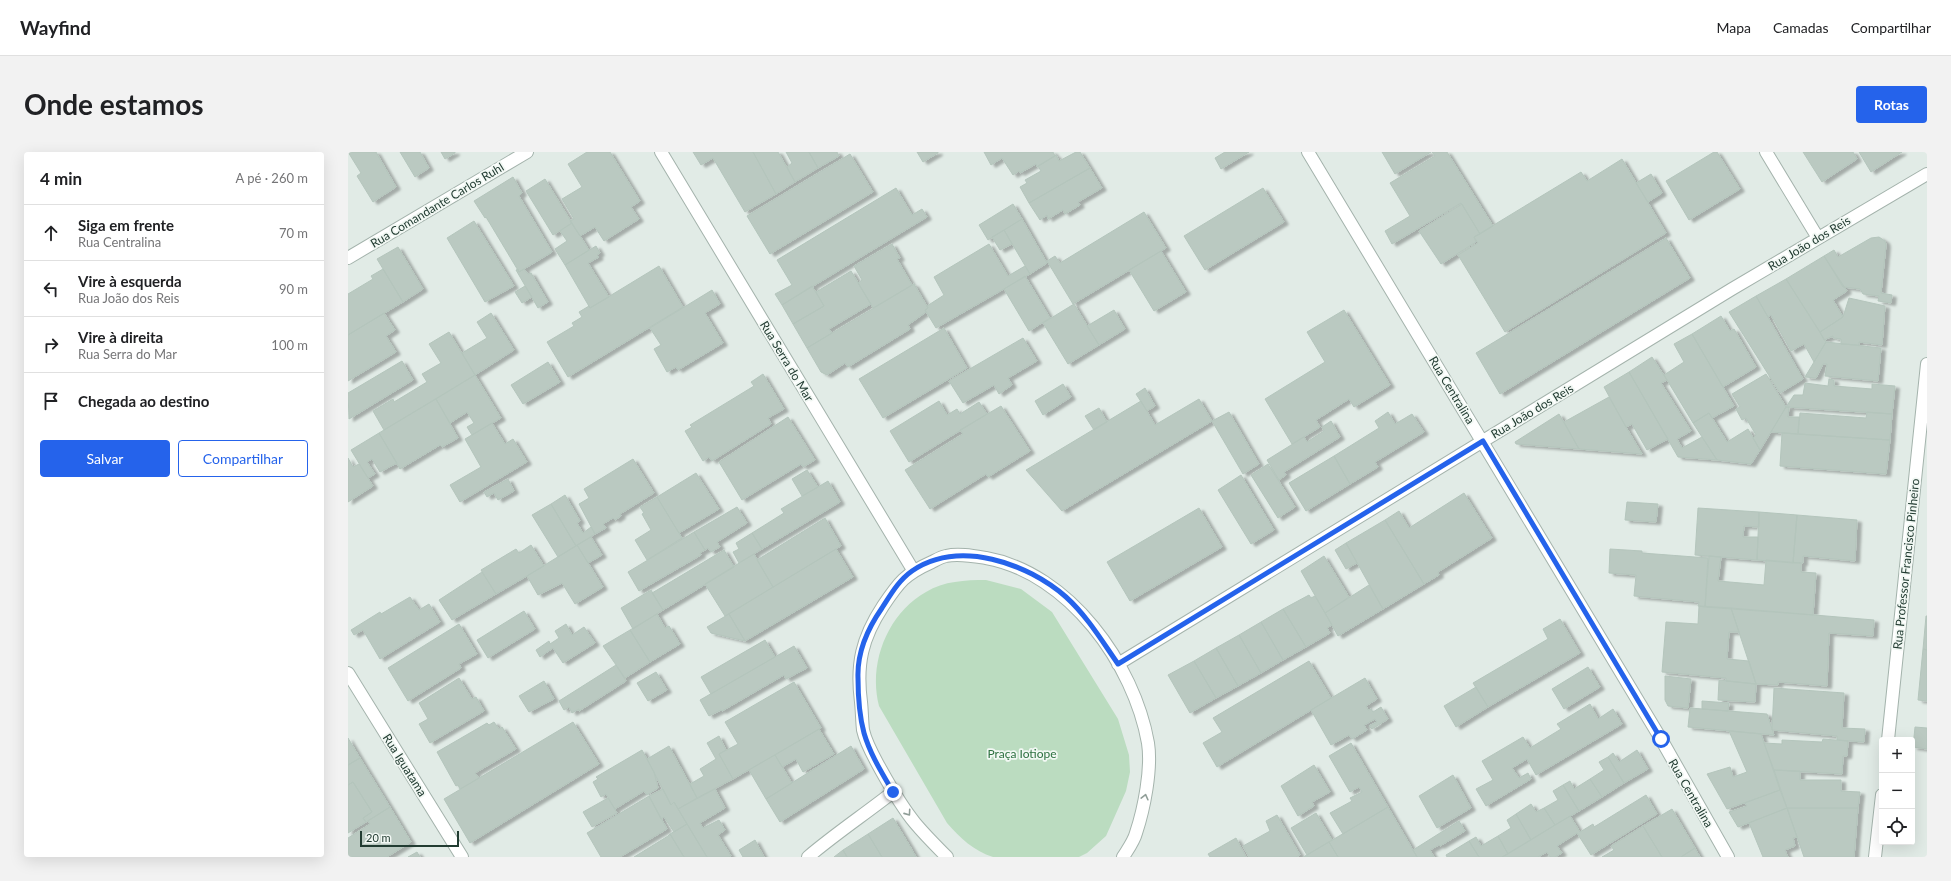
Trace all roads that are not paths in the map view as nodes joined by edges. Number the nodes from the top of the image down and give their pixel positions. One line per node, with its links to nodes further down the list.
1 (527, 152): 7 (street, Rua Comandante Carlos Ruhl)
2 (1308, 152): 9 (street, Rua Centralina)
3 (1766, 152): 6 (street)
4 (665, 154): 10 (street, Rua Serra do Mar)
5 (1927, 174): 6 (street, Rua João dos Reis)
6 (1818, 238): 9 (street, Rua João dos Reis)
7 (348, 258)
8 (1927, 364): 13 (street, Rua Professor Francisco Pinheiro)
9 (1483, 441): 11 (street, Rua João dos Reis); 20 (street, Rua Centralina)
10 (913, 570): 11 (street); 14 (street)
11 (1118, 664): 19 (street, one-way to 11)
12 (348, 673): 16 (street, Rua Iguatama)
13 (1888, 737)
14 (893, 792): 17 (street); 18 (street, one-way to 18)
15 (1880, 809): 21 (street)
16 (462, 857)
17 (808, 857)
18 (947, 857)
19 (1123, 857)
20 (1728, 857)
21 (1875, 857)

